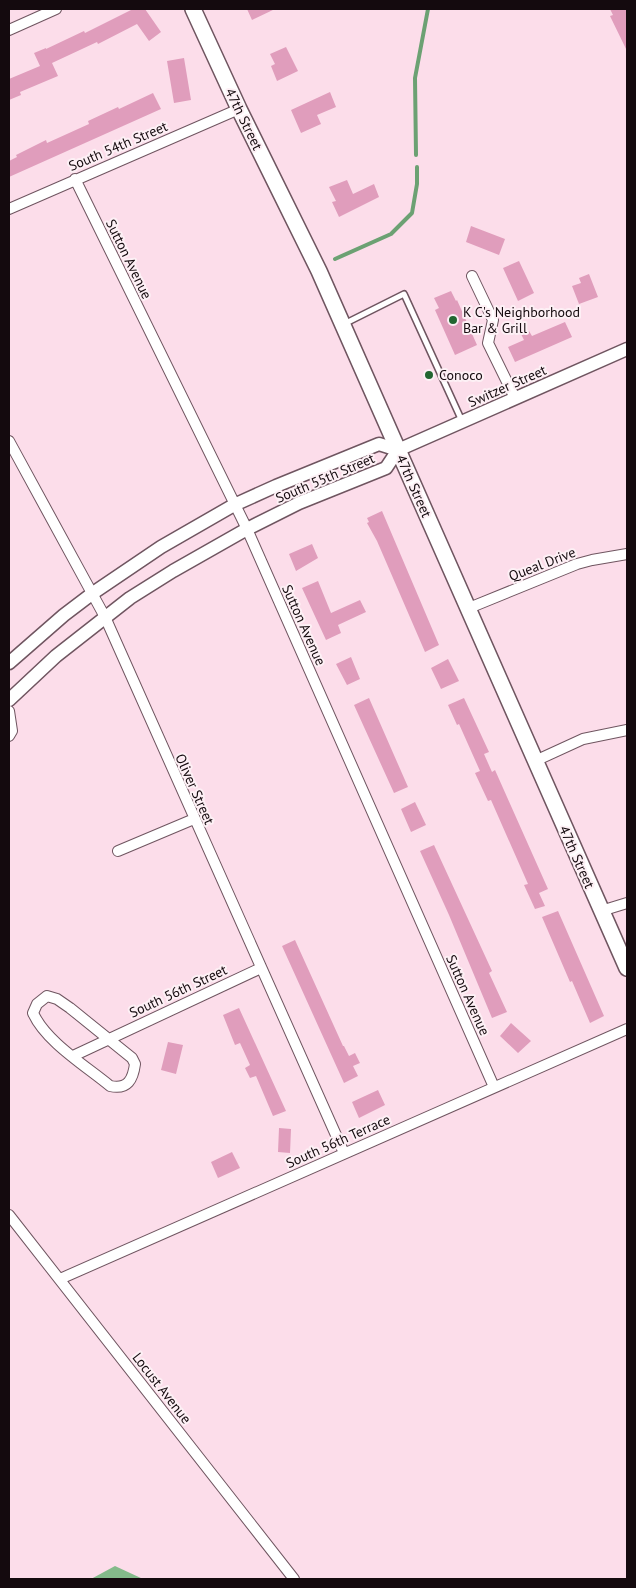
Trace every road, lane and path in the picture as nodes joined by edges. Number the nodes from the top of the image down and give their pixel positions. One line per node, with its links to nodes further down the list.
1 (56, 9): 3 (street)
2 (193, 9): 4 (main road, 47th Street)
3 (9, 30)
4 (239, 109): 5 (street, South 54th Street); 8 (main road, 47th Street)
5 (75, 180): 6 (street, South 54th Street); 14 (street, Sutton Avenue)
6 (9, 209)
7 (472, 276): 10 (street)
8 (343, 324): 11 (lane); 13 (main road, 47th Street)
9 (627, 349): 10 (street, Switzer Street)
10 (515, 398): 11 (street, Switzer Street)
11 (462, 421): 13 (street, Switzer Street)
12 (9, 441): 17 (street, Oliver Street)
13 (398, 450): 14 (street, South 55th Street); 15 (street, South 55th Street); 18 (main road, 47th Street)
14 (234, 505): 15 (street, Sutton Avenue); 17 (street, South 55th Street)
15 (247, 529): 19 (street, South 55th Street); 35 (street, Sutton Avenue)
16 (627, 554): 18 (street, Queal Drive)
17 (93, 593): 19 (street, Oliver Street); 20 (street, South 55th Street)
18 (469, 608): 25 (main road, 47th Street)
19 (105, 617): 21 (street, South 55th Street); 26 (street, Oliver Street)
20 (9, 663)
21 (9, 700)
22 (9, 711): 24 (street)
23 (627, 730): 25 (street)
24 (9, 736)
25 (535, 761): 29 (main road, 47th Street)
26 (194, 819): 27 (street); 30 (street, Oliver Street)
27 (118, 851)
28 (627, 903): 29 (street)
29 (601, 911): 31 (main road, 47th Street)
30 (261, 968): 33 (street, South 56th Street); 36 (street, Oliver Street)
31 (627, 968)
32 (627, 1029): 35 (street, South 56th Terrace)
33 (108, 1039): 34 (street, South 56th Street); 34 (street); 34 (street)
34 (73, 1056)
35 (494, 1087): 36 (street, South 56th Terrace)
36 (344, 1153): 38 (street, South 56th Terrace)
37 (9, 1215): 38 (street, Locust Avenue)
38 (60, 1279): 39 (street, Locust Avenue)
39 (294, 1579)

